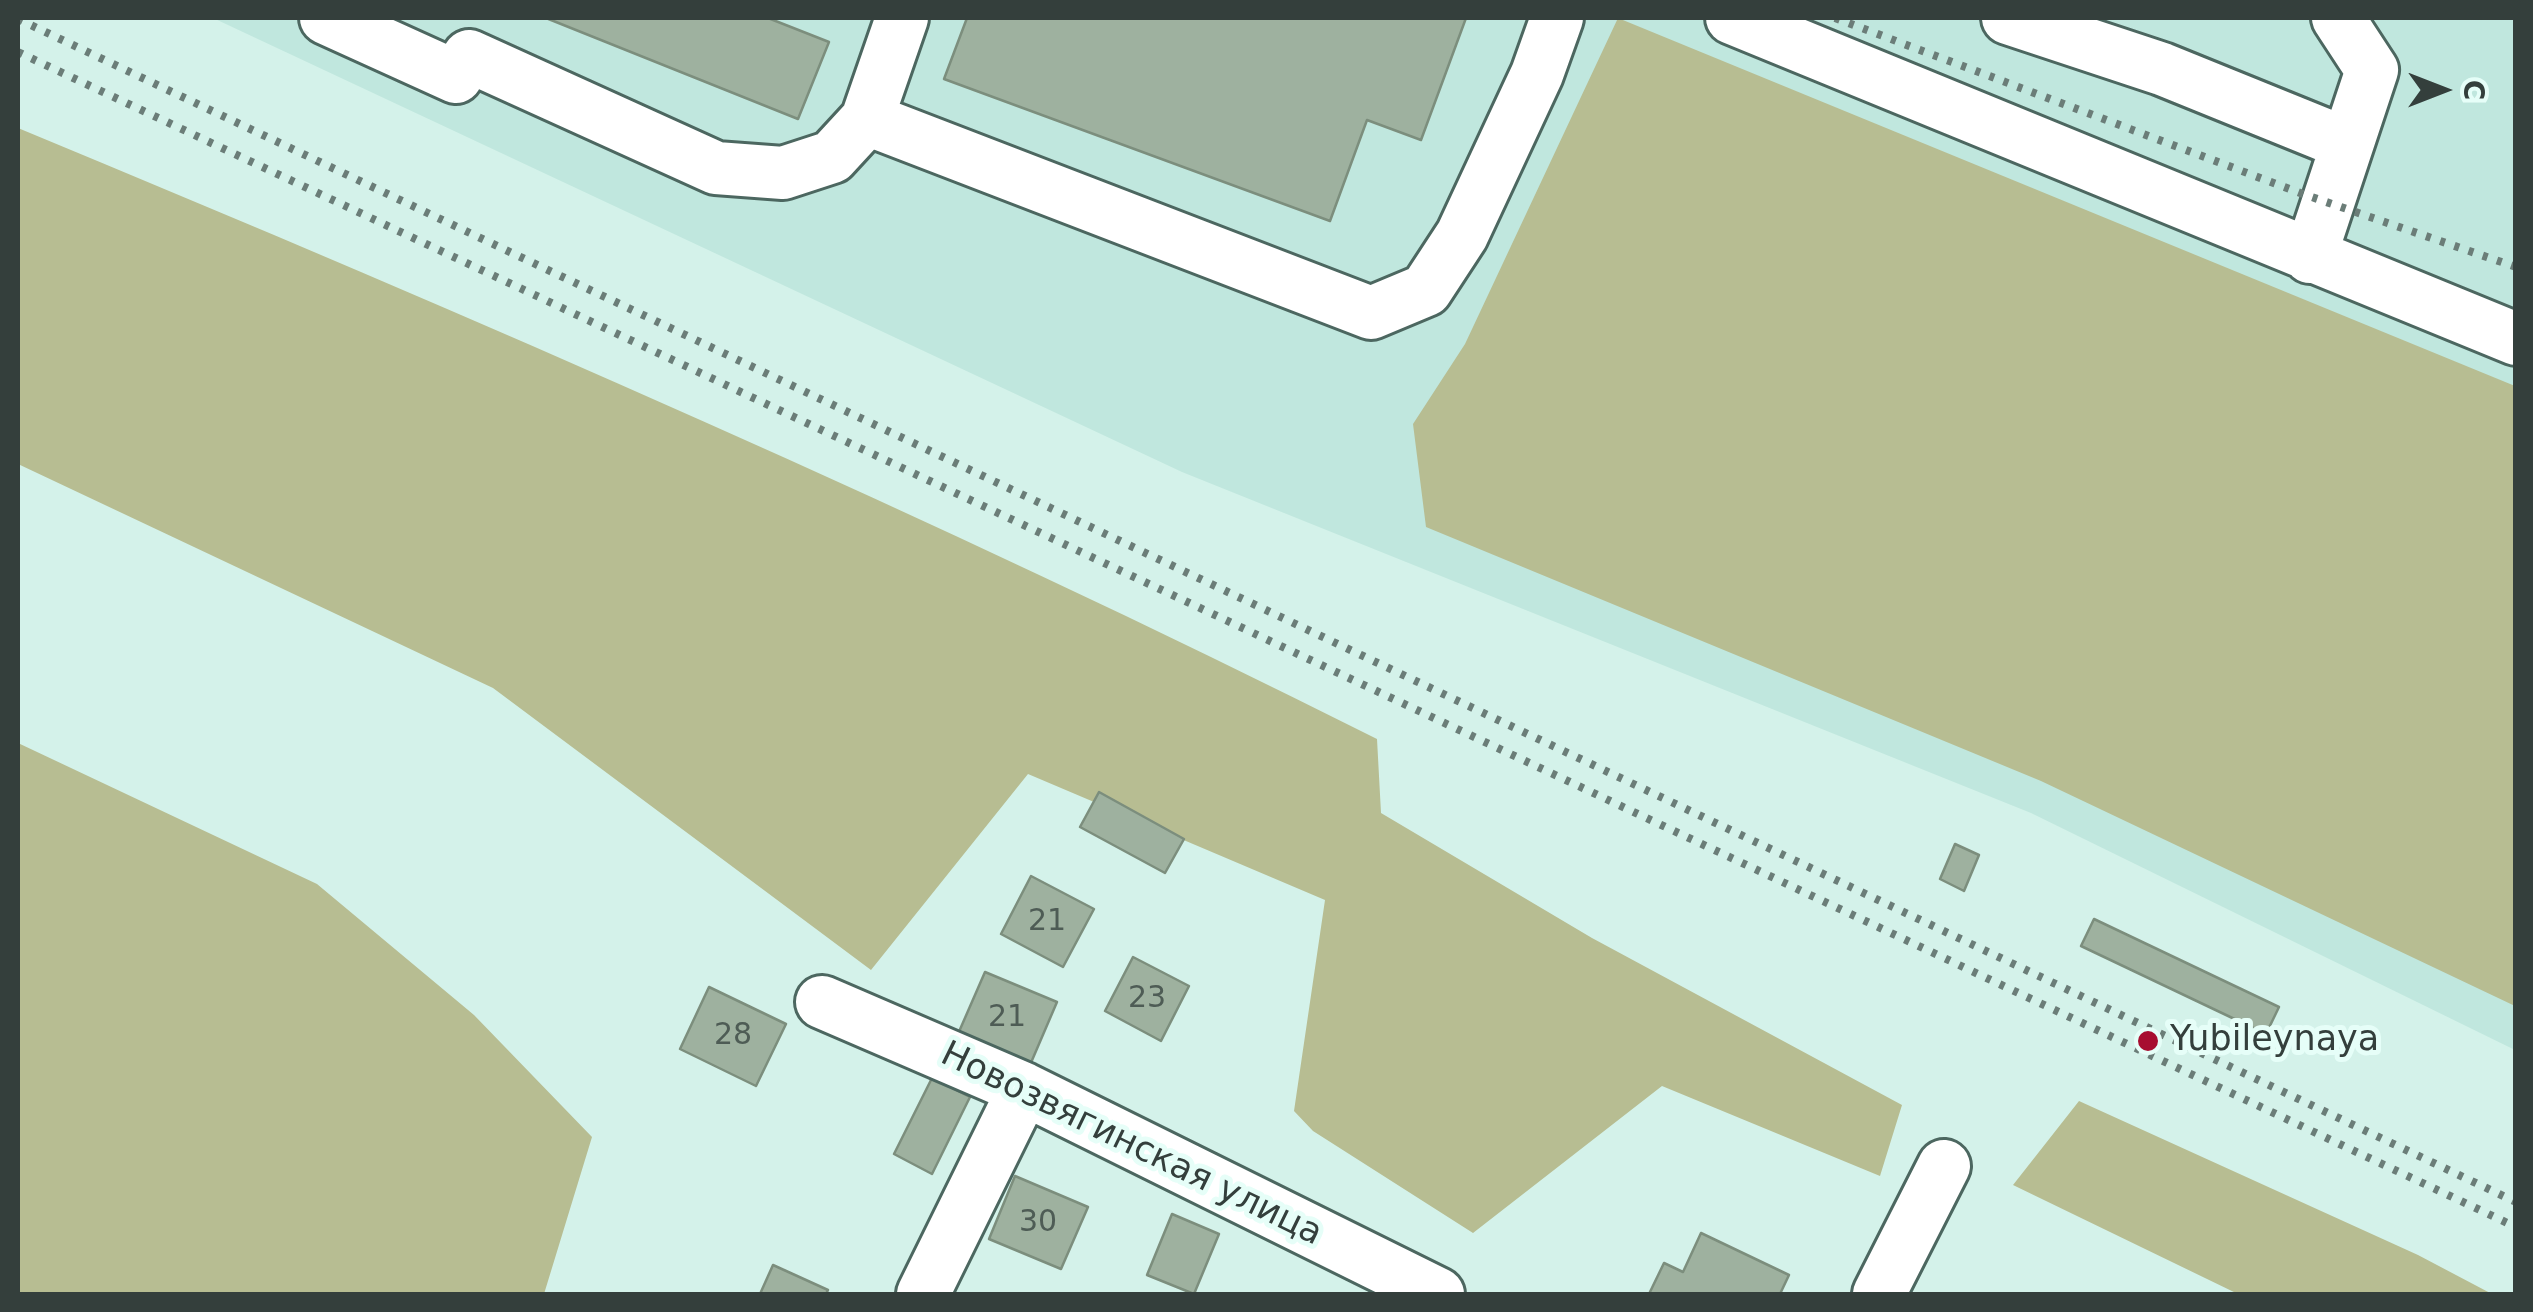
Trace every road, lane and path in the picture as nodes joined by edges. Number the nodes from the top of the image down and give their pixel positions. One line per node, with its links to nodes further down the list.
1 (326, 18): 9 (street)
2 (902, 18): 9 (street)
3 (1558, 18): 9 (street)
4 (1732, 18): 11 (street)
5 (2008, 18): 8 (street)
6 (2073, 18): 8 (street)
7 (2338, 18): 10 (street)
8 (2162, 69): 10 (street)
9 (867, 119)
10 (2347, 144): 11 (street)
11 (2310, 257): 12 (street)
12 (2516, 338)
13 (822, 1002): 14 (street, Новозвягинская улица)
14 (1024, 1089): 16 (street); 17 (street, Новозвягинская улица)
15 (1944, 1166): 18 (street)
16 (922, 1294)
17 (1438, 1294)
18 (1878, 1294)

